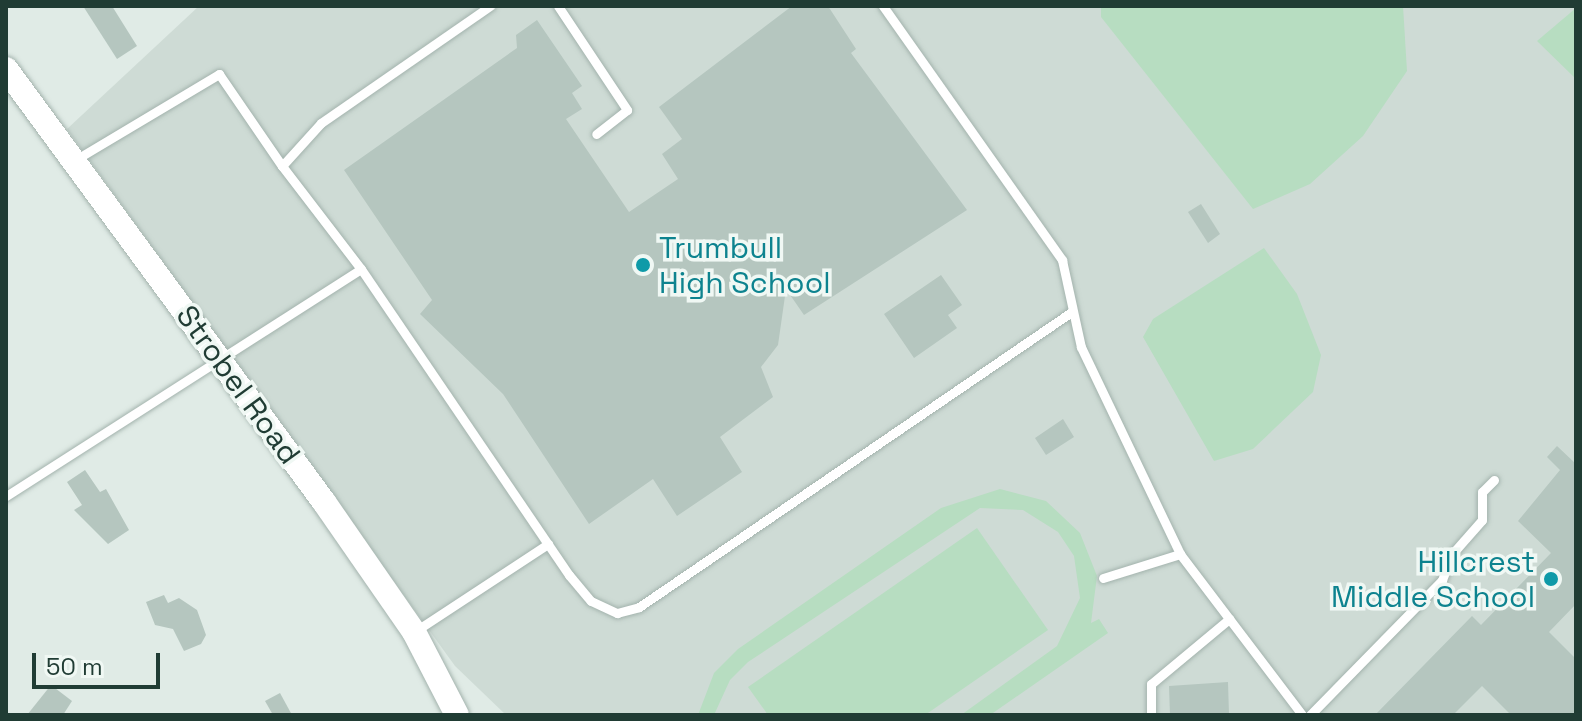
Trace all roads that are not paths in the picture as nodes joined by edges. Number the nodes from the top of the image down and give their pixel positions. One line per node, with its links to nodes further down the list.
1 (490, 6): 7 (lane)
2 (558, 6): 5 (lane)
3 (883, 6): 9 (lane)
4 (6, 69): 6 (street, Strobel Road)
5 (596, 134)
6 (75, 160): 7 (lane); 10 (street, Strobel Road)
7 (282, 166): 8 (lane)
8 (361, 269): 10 (lane); 13 (lane)
9 (1070, 313): 13 (lane); 14 (lane)
10 (221, 361): 12 (lane); 17 (street, Strobel Road)
11 (1494, 480): 21 (lane)
12 (6, 496)
13 (548, 544): 17 (lane)
14 (1180, 554): 15 (lane); 16 (lane)
15 (1103, 578)
16 (1229, 619): 19 (lane); 20 (lane)
17 (414, 632): 18 (street, Strobel Road)
18 (459, 713)
19 (1151, 715)
20 (1302, 715)
21 (1310, 715)

